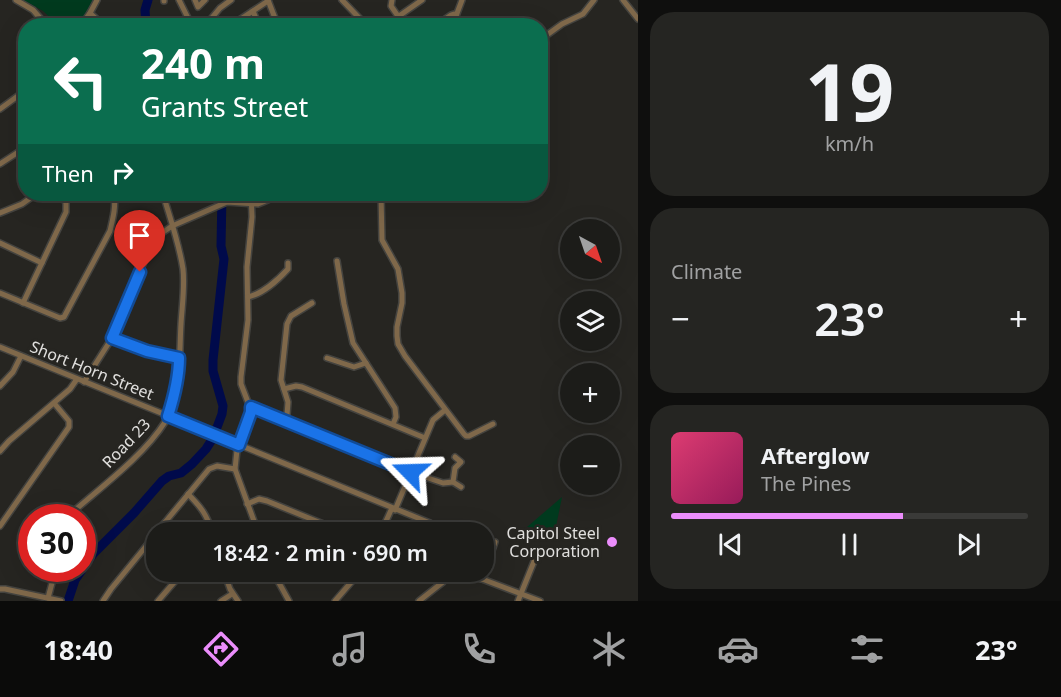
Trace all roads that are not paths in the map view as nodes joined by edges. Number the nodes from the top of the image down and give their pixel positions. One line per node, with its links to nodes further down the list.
1 (97, 0): 15 (street)
2 (179, 0): 21 (street)
3 (195, 0): 4 (street)
4 (205, 0)
5 (231, 0): 22 (street)
6 (268, 0): 14 (street); 25 (street)
7 (342, 0): 26 (street)
8 (392, 0): 16 (street)
9 (422, 0): 16 (street)
10 (462, 0): 17 (street)
11 (594, 0): 29 (street)
12 (623, 0): 28 (street)
13 (16, 1): 18 (street)
14 (253, 11): 23 (street); 24 (street)
15 (90, 13): 19 (street); 20 (street)
16 (399, 16)
17 (456, 16): 27 (street)
18 (40, 18)
19 (87, 18)
20 (95, 18)
21 (188, 18)
22 (212, 18)
23 (242, 18)
24 (256, 18)
25 (275, 18)
26 (359, 18)
27 (447, 18)
28 (638, 19)
29 (548, 34)
30 (18, 96): 31 (street)
31 (0, 109)
32 (18, 152): 33 (street)
33 (0, 164)
34 (26, 201): 42 (street)
35 (65, 201): 46 (street)
36 (115, 201): 50 (street)
37 (165, 201): 43 (street, Road 23)
38 (252, 201): 41 (street)
39 (265, 201): 41 (street)
40 (381, 201): 64 (street)
41 (252, 204): 43 (street); 49 (street)
42 (0, 213)
43 (172, 226): 52 (street); 55 (street, Road 23)
44 (0, 243): 46 (street)
45 (337, 261): 57 (street)
46 (42, 263): 50 (street)
47 (288, 267): 49 (street)
48 (0, 293): 50 (street)
49 (248, 297): 63 (street)
50 (23, 303)
51 (312, 303): 61 (street)
52 (112, 338): 55 (street); 59 (street)
53 (0, 347): 54 (street, Short Horn Street)
54 (21, 356): 58 (street, Short Horn Street); 60 (street)
55 (179, 358): 65 (street, Road 23)
56 (327, 358): 57 (street)
57 (366, 363): 67 (street)
58 (77, 379): 59 (street, Short Horn Street); 62 (street)
59 (84, 382): 65 (street, Short Horn Street)
60 (0, 386)
61 (284, 389): 66 (street); 67 (street)
62 (54, 403): 71 (street); 87 (street)
63 (251, 407): 66 (street); 70 (street)
64 (445, 410): 68 (street); 69 (street)
65 (168, 416): 70 (street, Short Horn Street); 78 (street, Road 23)
66 (284, 421): 74 (street)
67 (393, 424): 69 (street)
68 (493, 424)
69 (425, 438): 74 (street)
70 (239, 445): 73 (street); 80 (street, Short Horn Street)
71 (0, 451)
72 (455, 457): 75 (street)
73 (235, 469): 77 (street); 79 (street)
74 (410, 472): 75 (street); 80 (street)
75 (453, 482): 76 (street)
76 (461, 487)
77 (188, 494): 81 (street); 82 (street)
78 (82, 504)
79 (247, 504): 83 (street); 84 (street)
80 (393, 509): 85 (street); 86 (street, Short Horn Street)
81 (166, 522)
82 (209, 522)
83 (254, 522)
84 (318, 522)
85 (386, 522)
86 (427, 522)
87 (0, 526)
88 (495, 542): 89 (street)
89 (494, 545)
90 (146, 546): 104 (street)
91 (537, 554): 101 (street)
92 (52, 582): 102 (street)
93 (174, 582): 105 (street)
94 (228, 582): 100 (street)
95 (279, 582): 108 (street)
96 (351, 582): 109 (street)
97 (444, 582): 110 (street)
98 (490, 582): 101 (street)
99 (0, 589): 102 (street)
100 (232, 594): 106 (street); 107 (street)
101 (521, 594): 111 (street); 112 (street)
102 (48, 598): 103 (street)
103 (61, 601)
104 (103, 601)
105 (158, 601)
106 (221, 601)
107 (238, 601)
108 (289, 601)
109 (335, 601)
110 (419, 601)
111 (518, 601)
112 (540, 601)

